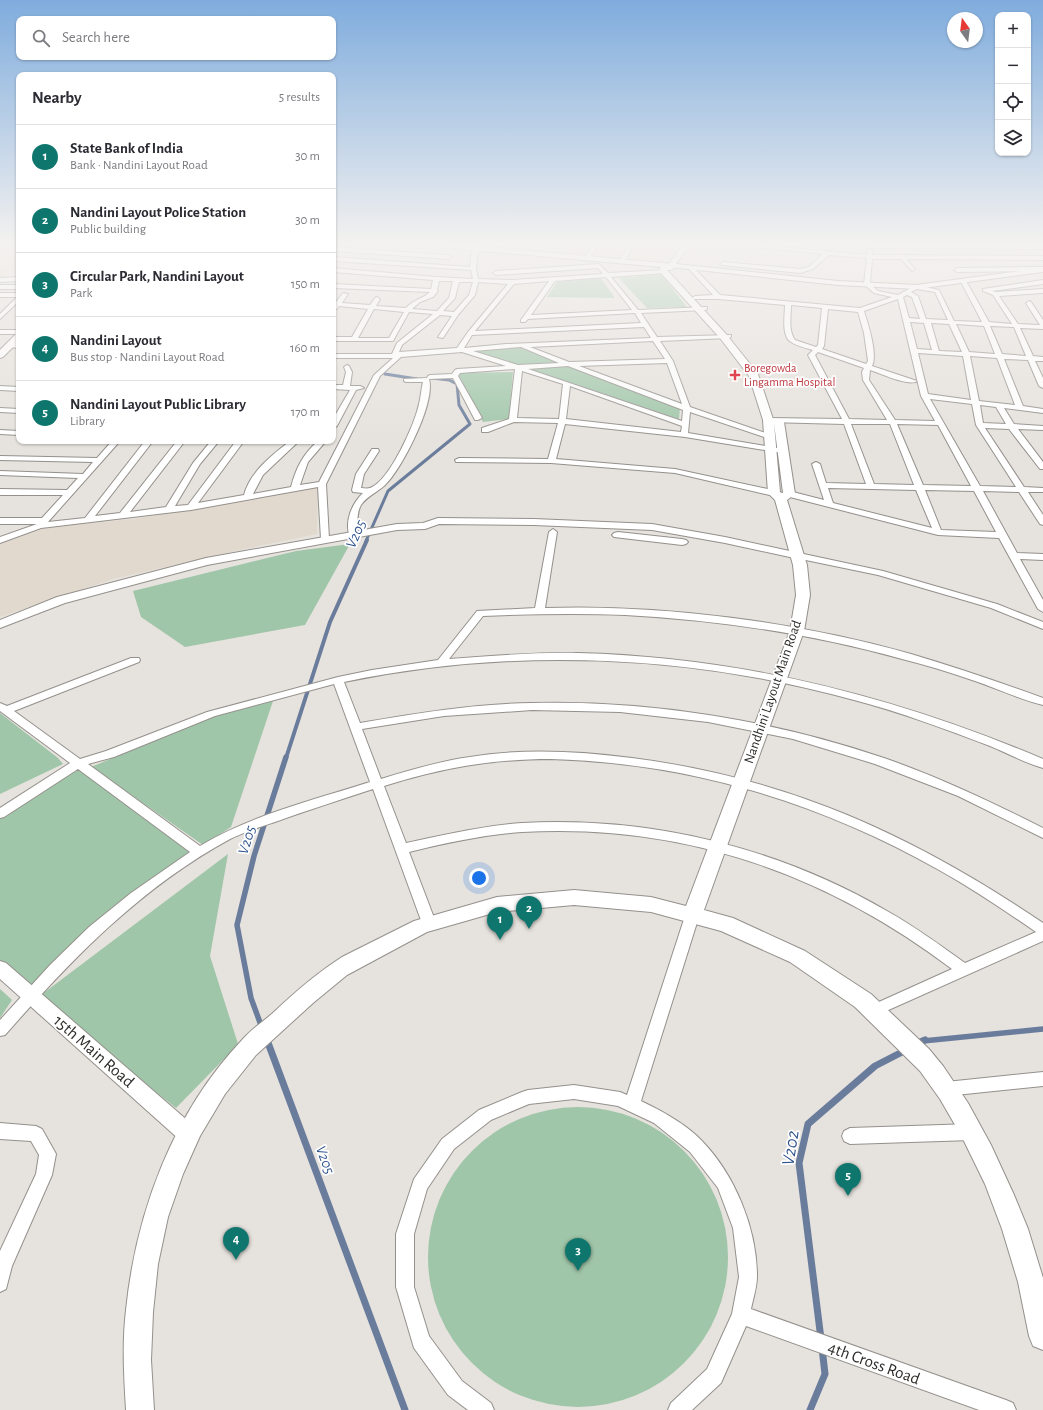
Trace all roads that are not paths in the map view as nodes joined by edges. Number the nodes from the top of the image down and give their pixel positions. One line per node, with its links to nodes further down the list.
1 (409, 310): 39 (street)
2 (861, 310): 59 (street)
3 (370, 311): 39 (street)
4 (417, 311): 20 (street)
5 (440, 311): 20 (street)
6 (459, 311): 21 (street)
7 (488, 311): 34 (street)
8 (531, 311): 23 (street)
9 (636, 311): 23 (street); 28 (street)
10 (704, 311): 35 (main road)
11 (788, 311): 46 (street)
12 (825, 311): 46 (street)
13 (905, 311): 24 (street)
14 (922, 311): 25 (street)
15 (946, 311): 26 (street)
16 (979, 311): 27 (street)
17 (1006, 311): 29 (street)
18 (1034, 311): 30 (street)
19 (6, 312): 22 (street)
20 (438, 313): 21 (street); 53 (street)
21 (456, 314): 36 (street)
22 (0, 317)
23 (526, 317): 31 (street)
24 (906, 320): 25 (street); 47 (street)
25 (926, 321): 26 (street); 48 (street)
26 (951, 322): 27 (street); 49 (street)
27 (986, 323): 29 (street); 51 (street)
28 (646, 325): 31 (street); 40 (street)
29 (1016, 325): 30 (street); 54 (street)
30 (1043, 326)
31 (517, 330): 34 (street); 44 (street)
32 (0, 332): 33 (street)
33 (16, 332)
34 (470, 333): 45 (street)
35 (726, 336): 40 (street); 83 (main road, Nandhini Layout Main Road); 86 (main road)
36 (441, 337)
37 (16, 339): 42 (street)
38 (336, 339): 39 (street)
39 (354, 339)
40 (656, 340): 41 (street); 56 (street)
41 (519, 345): 44 (street); 57 (street)
42 (10, 346): 43 (street); 50 (street)
43 (16, 346)
44 (506, 346): 45 (street)
45 (460, 349): 53 (street); 60 (street)
46 (817, 349): 59 (street); 87 (street)
47 (914, 351): 48 (street); 73 (street)
48 (936, 352): 49 (street)
49 (966, 353): 51 (street); 74 (street)
50 (0, 355)
51 (999, 355): 54 (street); 76 (street)
52 (336, 356): 53 (street)
53 (396, 356): 72 (street)
54 (1031, 358): 55 (street); 66 (street)
55 (1043, 359)
56 (670, 362): 57 (street); 77 (street)
57 (568, 364): 60 (street); 77 (street)
58 (347, 366): 69 (street)
59 (869, 366): 64 (street); 88 (street)
60 (519, 368): 61 (street); 65 (street); 82 (street)
61 (455, 376): 62 (street); 81 (street)
62 (430, 377)
63 (406, 380): 123 (street)
64 (914, 381)
65 (567, 383): 85 (street); 91 (street)
66 (1043, 386)
67 (0, 388): 71 (street)
68 (336, 388): 69 (street)
69 (346, 388): 70 (street)
70 (354, 388): 72 (street); 84 (street)
71 (16, 389)
72 (370, 389): 117 (street)
73 (925, 396): 74 (street); 89 (street)
74 (976, 402): 75 (street); 90 (street)
75 (999, 406): 76 (street); 92 (street)
76 (1020, 408): 80 (street)
77 (687, 409): 91 (street); 98 (street)
78 (0, 410): 79 (street)
79 (16, 411)
80 (1043, 411)
81 (478, 418)
82 (513, 420): 85 (street); 94 (street)
83 (768, 420): 86 (street); 98 (main road, Nandhini Layout Main Road)
84 (336, 421)
85 (562, 421): 97 (street); 112 (street)
86 (779, 421): 87 (street); 108 (main road)
87 (847, 422): 88 (street); 119 (street)
88 (893, 423): 89 (street); 120 (street)
89 (940, 423): 122 (street)
90 (980, 425): 92 (street); 124 (street)
91 (685, 426): 97 (street)
92 (1012, 426): 93 (street); 114 (street)
93 (1043, 428)
94 (485, 430)
95 (0, 432): 96 (street)
96 (16, 433)
97 (685, 435): 106 (street)
98 (770, 436): 106 (main road, Nandhini Layout Main Road)
99 (113, 444): 110 (street)
100 (147, 444): 134 (street)
101 (179, 444): 133 (street)
102 (213, 444): 132 (street)
103 (238, 444): 131 (street)
104 (291, 444): 129 (street)
105 (319, 444): 121 (street)
106 (771, 449): 108 (street); 128 (main road, Nandhini Layout Main Road)
107 (375, 451): 123 (street)
108 (783, 451): 128 (main road)
109 (0, 458): 110 (street)
110 (99, 460): 116 (street)
111 (459, 460): 112 (street)
112 (551, 461): 128 (street)
113 (816, 464): 118 (street)
114 (1043, 467)
115 (0, 473): 116 (street)
116 (84, 476): 127 (street)
117 (322, 484): 121 (street); 143 (street)
118 (822, 485): 119 (street); 130 (street)
119 (871, 486): 120 (street)
120 (919, 487): 122 (street); 140 (street)
121 (294, 489): 129 (street)
122 (977, 489): 124 (street); 142 (street)
123 (373, 490): 141 (street)
124 (1021, 490): 125 (street); 136 (street)
125 (1043, 490)
126 (0, 492): 127 (street)
127 (69, 493): 137 (street)
128 (782, 496): 130 (street); 147 (main road, Nandhini Layout Main Road)
129 (248, 497): 131 (street)
130 (829, 504): 140 (street)
131 (191, 507): 132 (street)
132 (169, 509): 133 (street)
133 (123, 516): 134 (street)
134 (88, 519): 137 (street)
135 (0, 521): 137 (street)
136 (1043, 522)
137 (42, 524): 144 (street)
138 (425, 526): 139 (street); 141 (street); 147 (street)
139 (553, 532): 147 (street); 149 (street)
140 (938, 532): 142 (street)
141 (364, 533): 143 (street)
142 (1002, 535): 145 (street)
143 (325, 539): 150 (street)
144 (0, 540)
145 (1013, 556): 146 (street); 148 (street)
146 (1043, 557)
147 (800, 561): 151 (street); 152 (main road, Nandhini Layout Main Road)
148 (1043, 609)
149 (540, 610): 152 (street); 154 (street)
150 (0, 624)
151 (1043, 626)
152 (797, 631): 155 (main road, Nandhini Layout Main Road); 157 (street)
153 (135, 660): 158 (street)
154 (441, 663): 155 (street); 156 (street)
155 (780, 678): 160 (main road, Nandhini Layout Main Road); 162 (street)
156 (338, 680): 159 (street); 161 (street)
157 (1043, 702)
158 (3, 708): 161 (street)
159 (355, 727): 160 (street); 164 (street)
160 (762, 727): 163 (main road, Nandhini Layout Main Road); 166 (street)
161 (79, 762): 165 (street); 169 (street)
162 (1043, 764)
163 (742, 782): 164 (street); 167 (main road, Nandhini Layout Main Road); 172 (street)
164 (377, 784): 168 (street); 169 (street)
165 (0, 814)
166 (1043, 833)
167 (718, 845): 168 (street); 170 (main road, Nandhini Layout Main Road); 175 (street)
168 (401, 849): 171 (street)
169 (200, 852): 176 (street)
170 (693, 913): 171 (main road); 177 (main road); 181 (street)
171 (429, 923): 184 (main road)
172 (1043, 930)
173 (1043, 935): 175 (street)
174 (0, 968): 176 (street, 15th Main Road)
175 (963, 970): 177 (street)
176 (32, 996): 178 (street); 184 (street, 15th Main Road)
177 (875, 1010): 180 (main road)
178 (0, 1030)
179 (1043, 1079): 180 (street)
180 (946, 1089): 183 (main road)
181 (632, 1105): 187 (street); 190 (street)
182 (0, 1131): 186 (street)
183 (972, 1132): 185 (street); 188 (main road)
184 (188, 1134): 189 (main road)
185 (850, 1136)
186 (0, 1283)
187 (741, 1315): 191 (street); 192 (street, 4th Cross Road)
188 (1043, 1336)
189 (140, 1410)
190 (484, 1410)
191 (678, 1410)
192 (1006, 1410)

